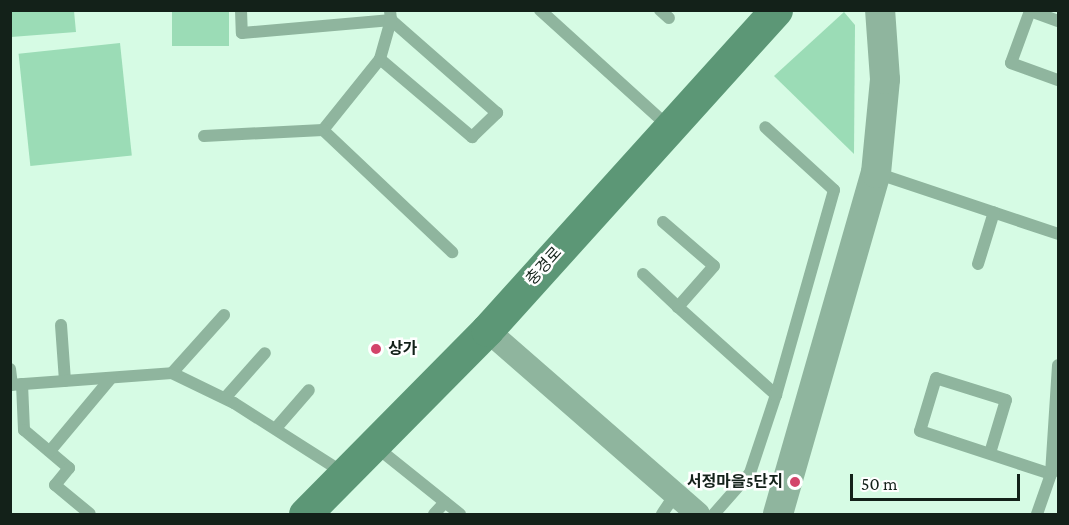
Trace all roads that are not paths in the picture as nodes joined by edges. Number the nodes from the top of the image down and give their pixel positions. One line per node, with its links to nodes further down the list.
1 (241, 10): 5 (lane)
2 (540, 10): 10 (lane)
3 (776, 10): 10 (main road, 충경로)
4 (880, 10): 13 (street)
5 (391, 15): 7 (lane); 7 (lane)
6 (1059, 21): 8 (lane)
7 (380, 59): 11 (lane)
8 (1059, 80)
9 (765, 127): 32 (lane)
10 (670, 128): 23 (main road, 충경로)
11 (323, 130): 12 (lane); 17 (lane)
12 (204, 136)
13 (876, 174): 14 (lane); 48 (street)
14 (994, 212): 16 (lane); 18 (lane)
15 (663, 222): 20 (lane)
16 (1059, 234)
17 (452, 252)
18 (978, 264)
19 (643, 274): 20 (lane)
20 (678, 307): 32 (lane)
21 (224, 315): 27 (lane)
22 (62, 325): 29 (lane)
23 (487, 330): 35 (main road, 충경로); 41 (street)
24 (265, 353): 33 (lane)
25 (1059, 365): 39 (lane)
26 (10, 369): 30 (lane)
27 (171, 373): 28 (lane); 33 (lane)
28 (111, 378): 29 (lane); 36 (lane)
29 (65, 381): 30 (lane)
30 (15, 384): 36 (lane)
31 (309, 390): 34 (lane)
32 (776, 395): 47 (lane)
33 (225, 398): 34 (lane)
34 (276, 428): 38 (lane)
35 (374, 445): 38 (main road, 충경로); 40 (lane)
36 (50, 451): 42 (lane)
37 (990, 453): 37 (lane); 39 (lane)
38 (345, 474): 43 (main road, 충경로)
39 (1051, 474): 49 (lane)
40 (445, 502): 44 (lane); 45 (lane)
41 (669, 505): 46 (street)
42 (90, 514)
43 (305, 514)
44 (435, 514)
45 (460, 514)
46 (698, 514)
47 (714, 514)
48 (778, 514)
49 (1036, 514)

